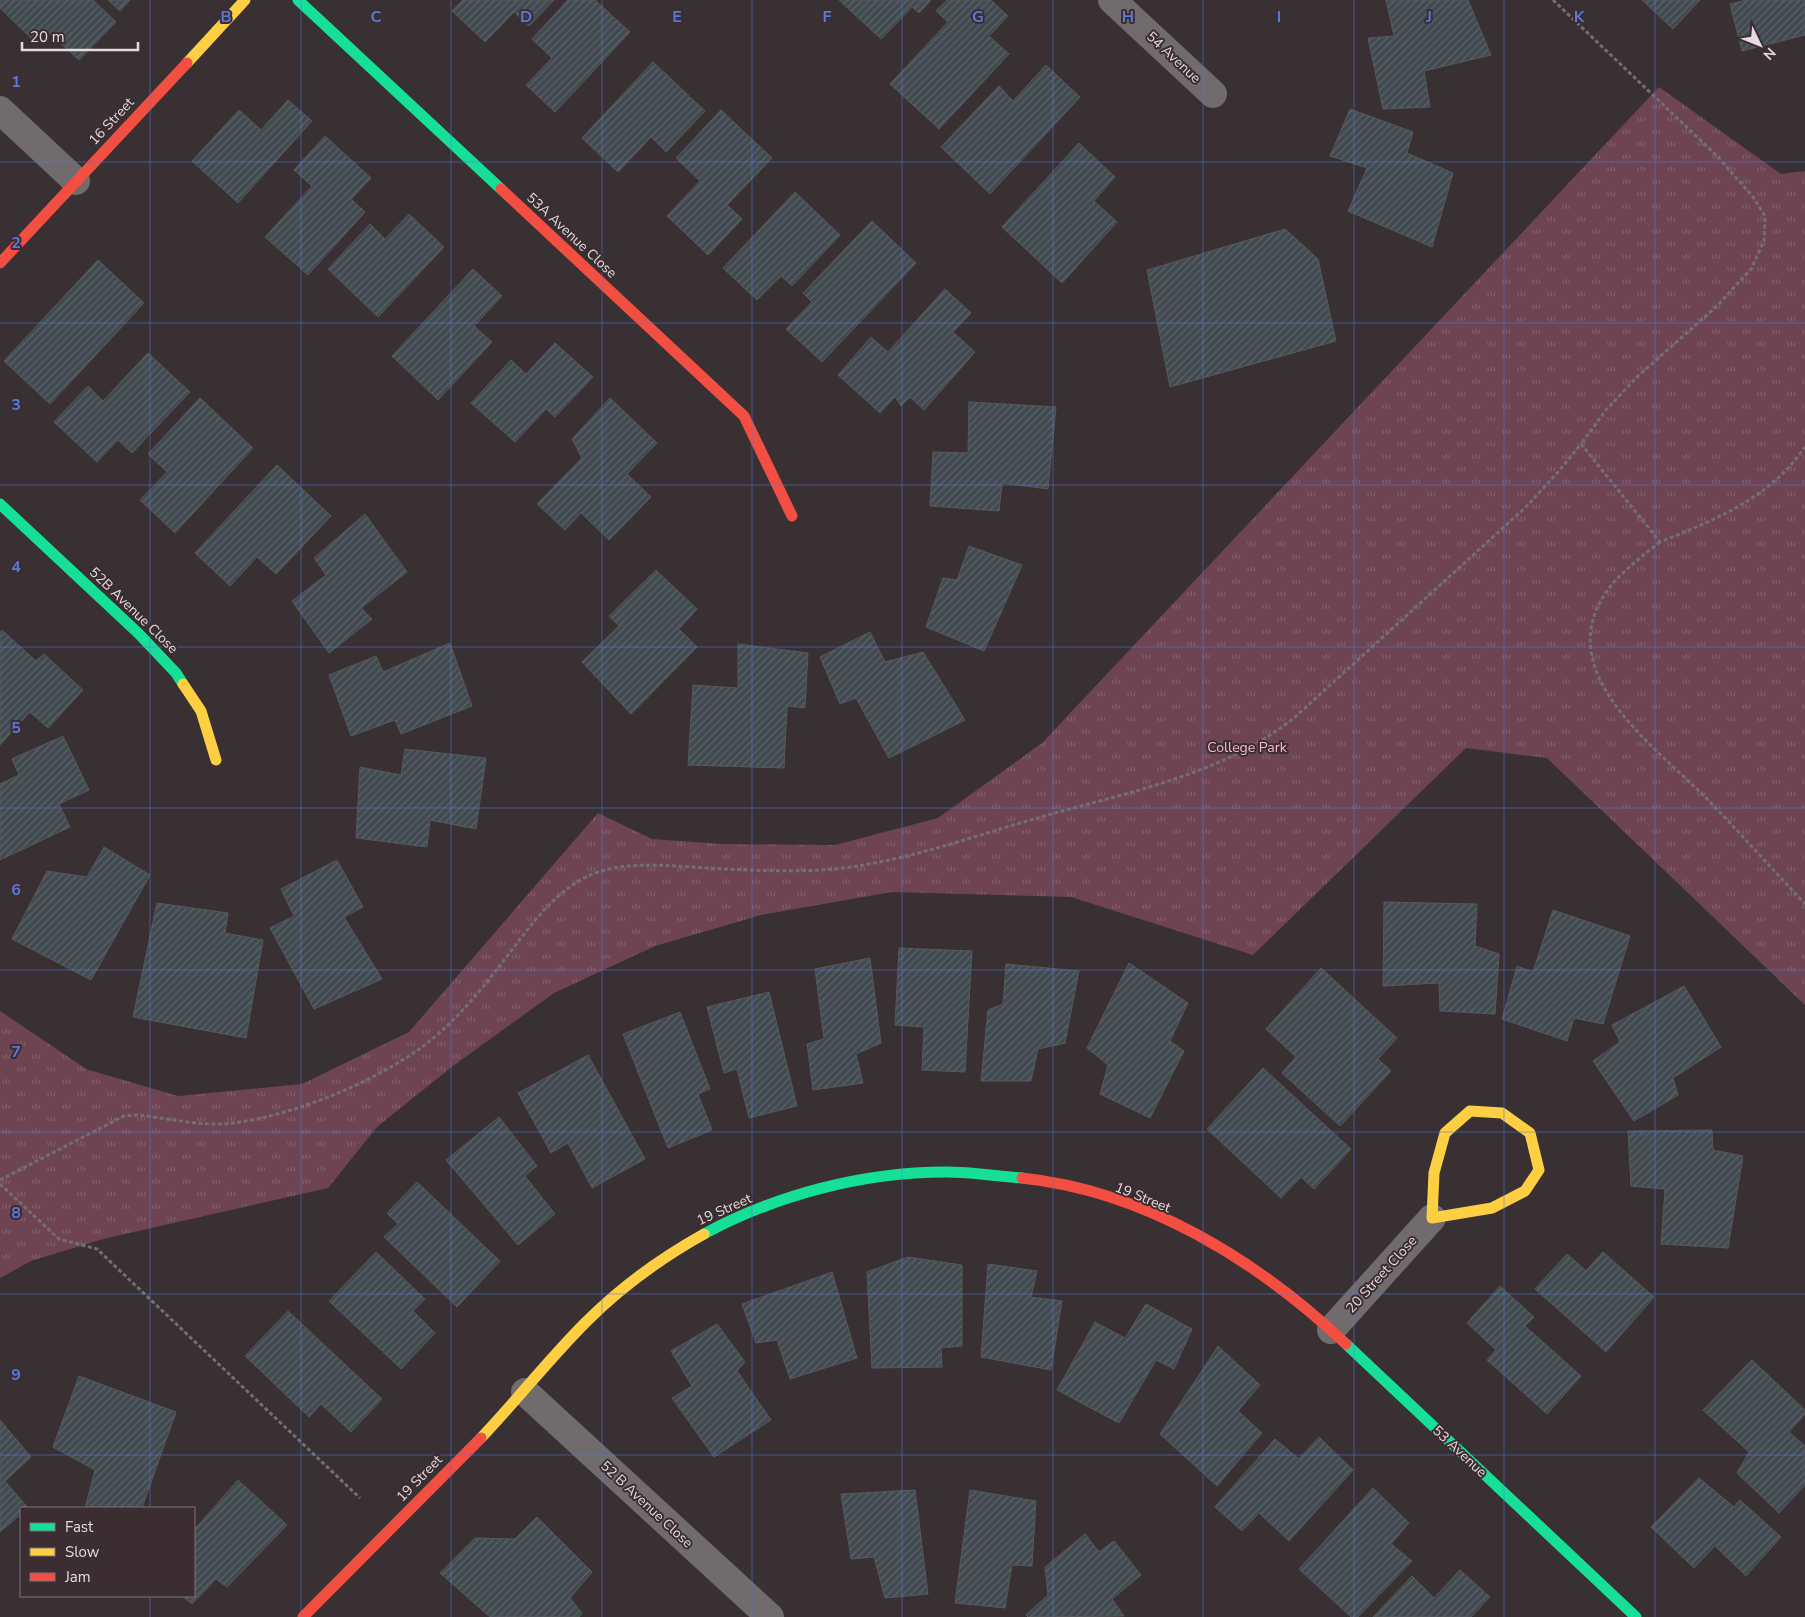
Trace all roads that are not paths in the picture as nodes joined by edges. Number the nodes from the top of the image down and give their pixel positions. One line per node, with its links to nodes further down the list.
1 (245, 0): 6 (street, 16 Street)
2 (298, 0): 9 (street, 53A Avenue Close)
3 (1112, 0): 4 (street, 54 Avenue)
4 (1214, 94)
5 (0, 110): 6 (street)
6 (76, 181): 7 (street, 16 Street)
7 (0, 263)
8 (0, 504): 10 (street, 52B Avenue Close)
9 (792, 516)
10 (216, 760)
11 (1432, 1218): 11 (street); 13 (street, 20 Street Close)
12 (1282, 1289): 13 (street, 53 Avenue); 14 (street, 19 Street)
13 (1331, 1330): 17 (street, 53 Avenue)
14 (525, 1392): 15 (street, 19 Street); 16 (street, 52 B Avenue Close)
15 (303, 1617)
16 (770, 1617)
17 (1636, 1617)

